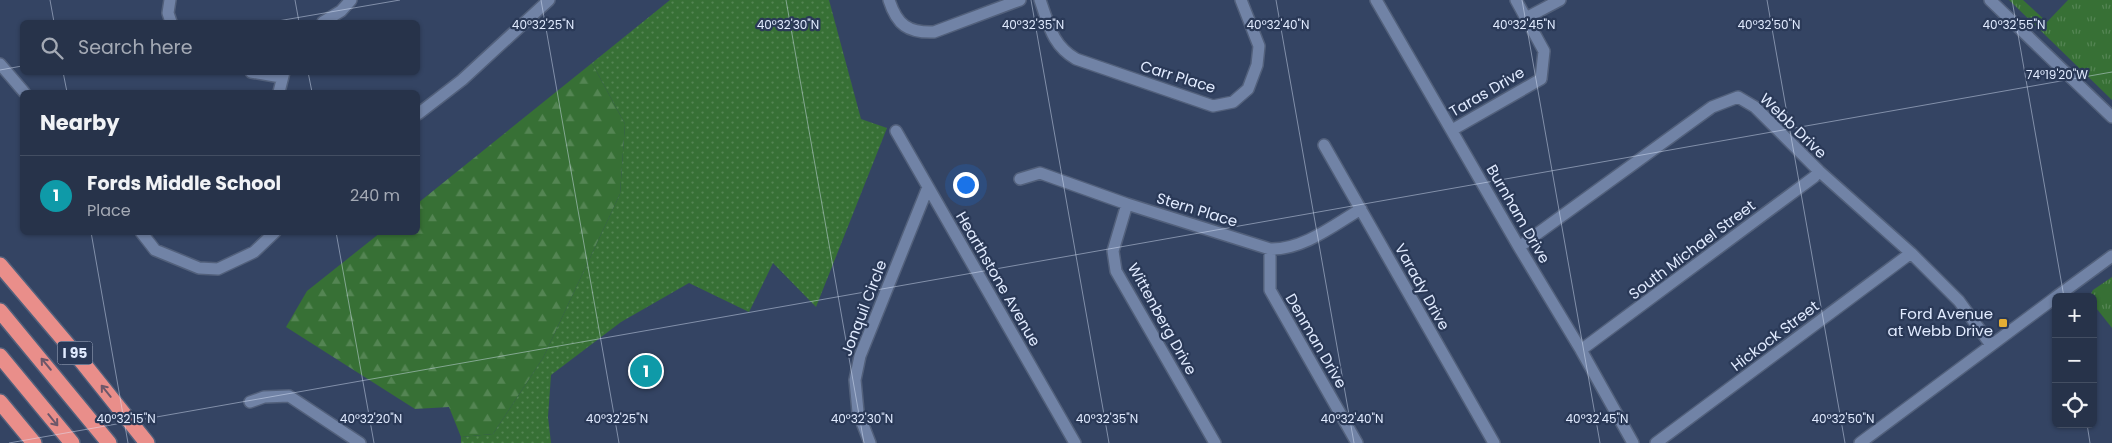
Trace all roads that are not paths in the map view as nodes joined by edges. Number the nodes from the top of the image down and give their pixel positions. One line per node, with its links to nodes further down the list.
1 (170, 0): 13 (street)
2 (351, 0): 14 (street)
3 (549, 0): 19 (street)
4 (889, 0): 5 (street)
5 (1020, 0)
6 (1040, 0): 7 (street, Carr Place)
7 (1241, 0)
8 (1376, 0): 21 (street, Burnham Drive)
9 (1516, 0): 12 (street, Taras Drive)
10 (1560, 0): 12 (street)
11 (1990, 0): 20 (street)
12 (1526, 18): 21 (street, Taras Drive)
13 (170, 20)
14 (327, 20)
15 (0, 64): 17 (street)
16 (282, 75): 18 (street)
17 (22, 90)
18 (279, 90)
19 (420, 112)
20 (2112, 117)
21 (1452, 130): 31 (street, Burnham Drive)
22 (896, 131): 26 (street, Hearthstone Avenue)
23 (1324, 145): 28 (street, Varady Drive)
24 (1819, 171): 31 (street, Webb Drive); 33 (street, Webb Drive); 40 (street, South Michael Street)
25 (1020, 179): 27 (street, Stern Place)
26 (928, 187): 49 (street, Jonquil Circle); 50 (street, Hearthstone Avenue)
27 (1127, 204): 32 (street, Stern Place); 51 (street, Wittenberg Drive)
28 (1361, 209): 32 (street, Stern Place); 53 (street, Varady Drive)
29 (143, 235): 30 (street)
30 (272, 235)
31 (1519, 247): 40 (street, Burnham Drive)
32 (1270, 249): 52 (street, Denman Drive)
33 (1911, 253): 39 (street, Webb Drive); 55 (street, Hickock Street)
34 (2112, 256): 36 (street)
35 (0, 265): 47 (highway, I 95, one-way to 35)
36 (2061, 293)
37 (2052, 300): 39 (street)
38 (0, 310): 46 (highway, I 95, one-way to 38)
39 (1991, 345): 56 (street)
40 (1581, 350): 54 (street, Burnham Drive)
41 (0, 356): 45 (highway, one-way to 45)
42 (0, 402): 44 (highway)
43 (250, 402): 48 (street)
44 (34, 443)
45 (72, 443)
46 (110, 443)
47 (147, 443)
48 (360, 443)
49 (870, 443)
50 (1075, 443)
51 (1215, 443)
52 (1357, 443)
53 (1494, 443)
54 (1633, 443)
55 (1656, 443)
56 (1860, 443)

